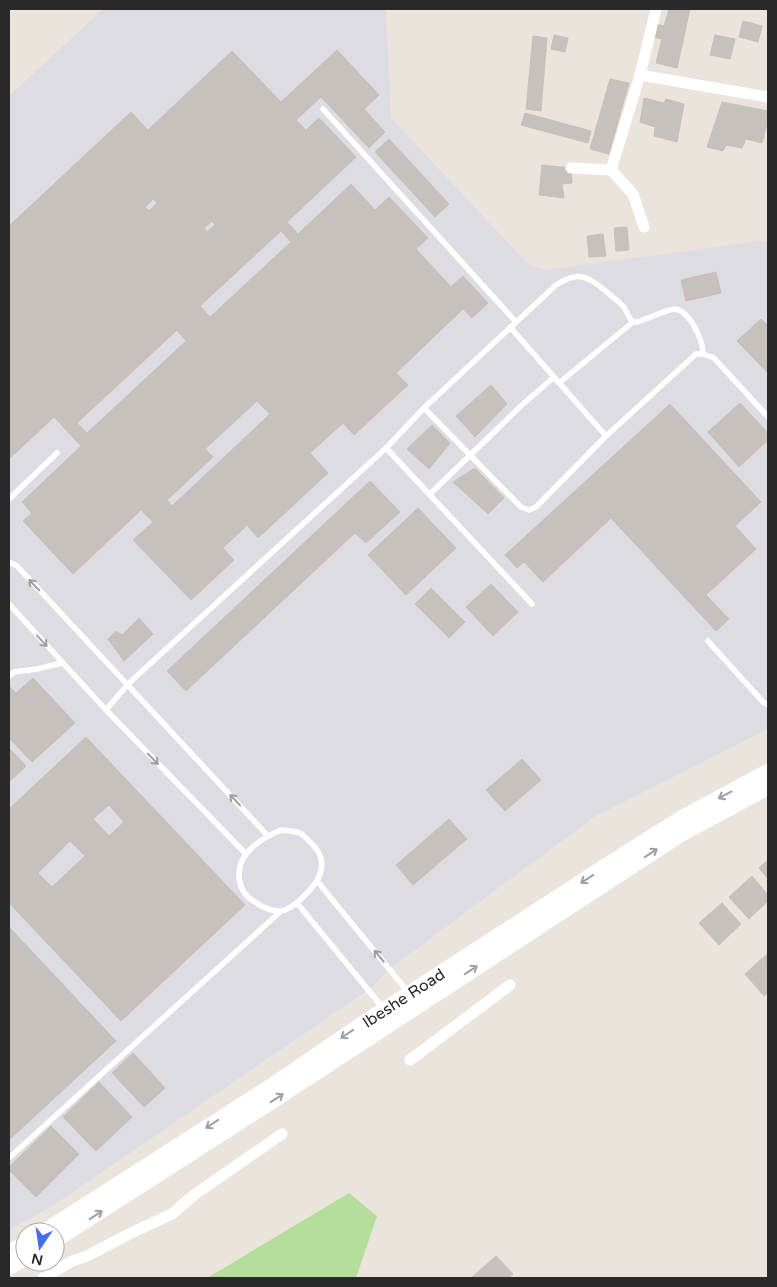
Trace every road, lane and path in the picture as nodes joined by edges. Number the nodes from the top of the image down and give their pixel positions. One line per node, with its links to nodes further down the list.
1 (656, 9): 2 (street)
2 (640, 76): 4 (street); 7 (street)
3 (768, 84): 4 (street)
4 (766, 96)
5 (323, 109): 9 (lane)
6 (572, 168): 7 (street)
7 (611, 170): 8 (street)
8 (644, 227)
9 (516, 322): 10 (lane); 11 (lane)
10 (633, 322): 12 (lane); 14 (lane)
11 (510, 327): 13 (lane); 15 (lane)
12 (704, 354): 16 (lane); 17 (lane)
13 (554, 378): 14 (lane); 20 (lane)
14 (559, 383): 17 (lane)
15 (424, 408): 18 (lane); 20 (lane)
16 (768, 416)
17 (606, 436): 20 (lane)
18 (386, 448): 21 (lane); 29 (lane)
19 (57, 453): 22 (lane)
20 (470, 455): 21 (lane)
21 (430, 494): 25 (lane)
22 (9, 499)
23 (9, 562): 29 (lane, one-way to 23)
24 (9, 604): 27 (lane, one-way to 27)
25 (532, 604)
26 (708, 642): 30 (lane)
27 (62, 663): 28 (lane); 31 (lane)
28 (9, 676)
29 (128, 684): 31 (lane); 34 (lane, one-way to 29)
30 (768, 705)
31 (106, 710): 35 (lane, one-way to 35)
32 (768, 772): 40 (main road, Ibeshe Road, one-way to 40)
33 (768, 787): 46 (main road, Ibeshe Road, one-way to 33)
34 (268, 836): 35 (lane); 36 (lane)
35 (246, 854): 38 (lane)
36 (317, 881): 37 (lane); 40 (lane, one-way to 36)
37 (297, 903): 38 (lane); 41 (lane)
38 (281, 911): 44 (lane)
39 (510, 985): 42 (street)
40 (410, 993): 41 (main road, Ibeshe Road)
41 (384, 1010): 45 (main road, Ibeshe Road, one-way to 45)
42 (410, 1060)
43 (282, 1134): 47 (street)
44 (9, 1158)
45 (60, 1222)
46 (65, 1234)
47 (44, 1278)

